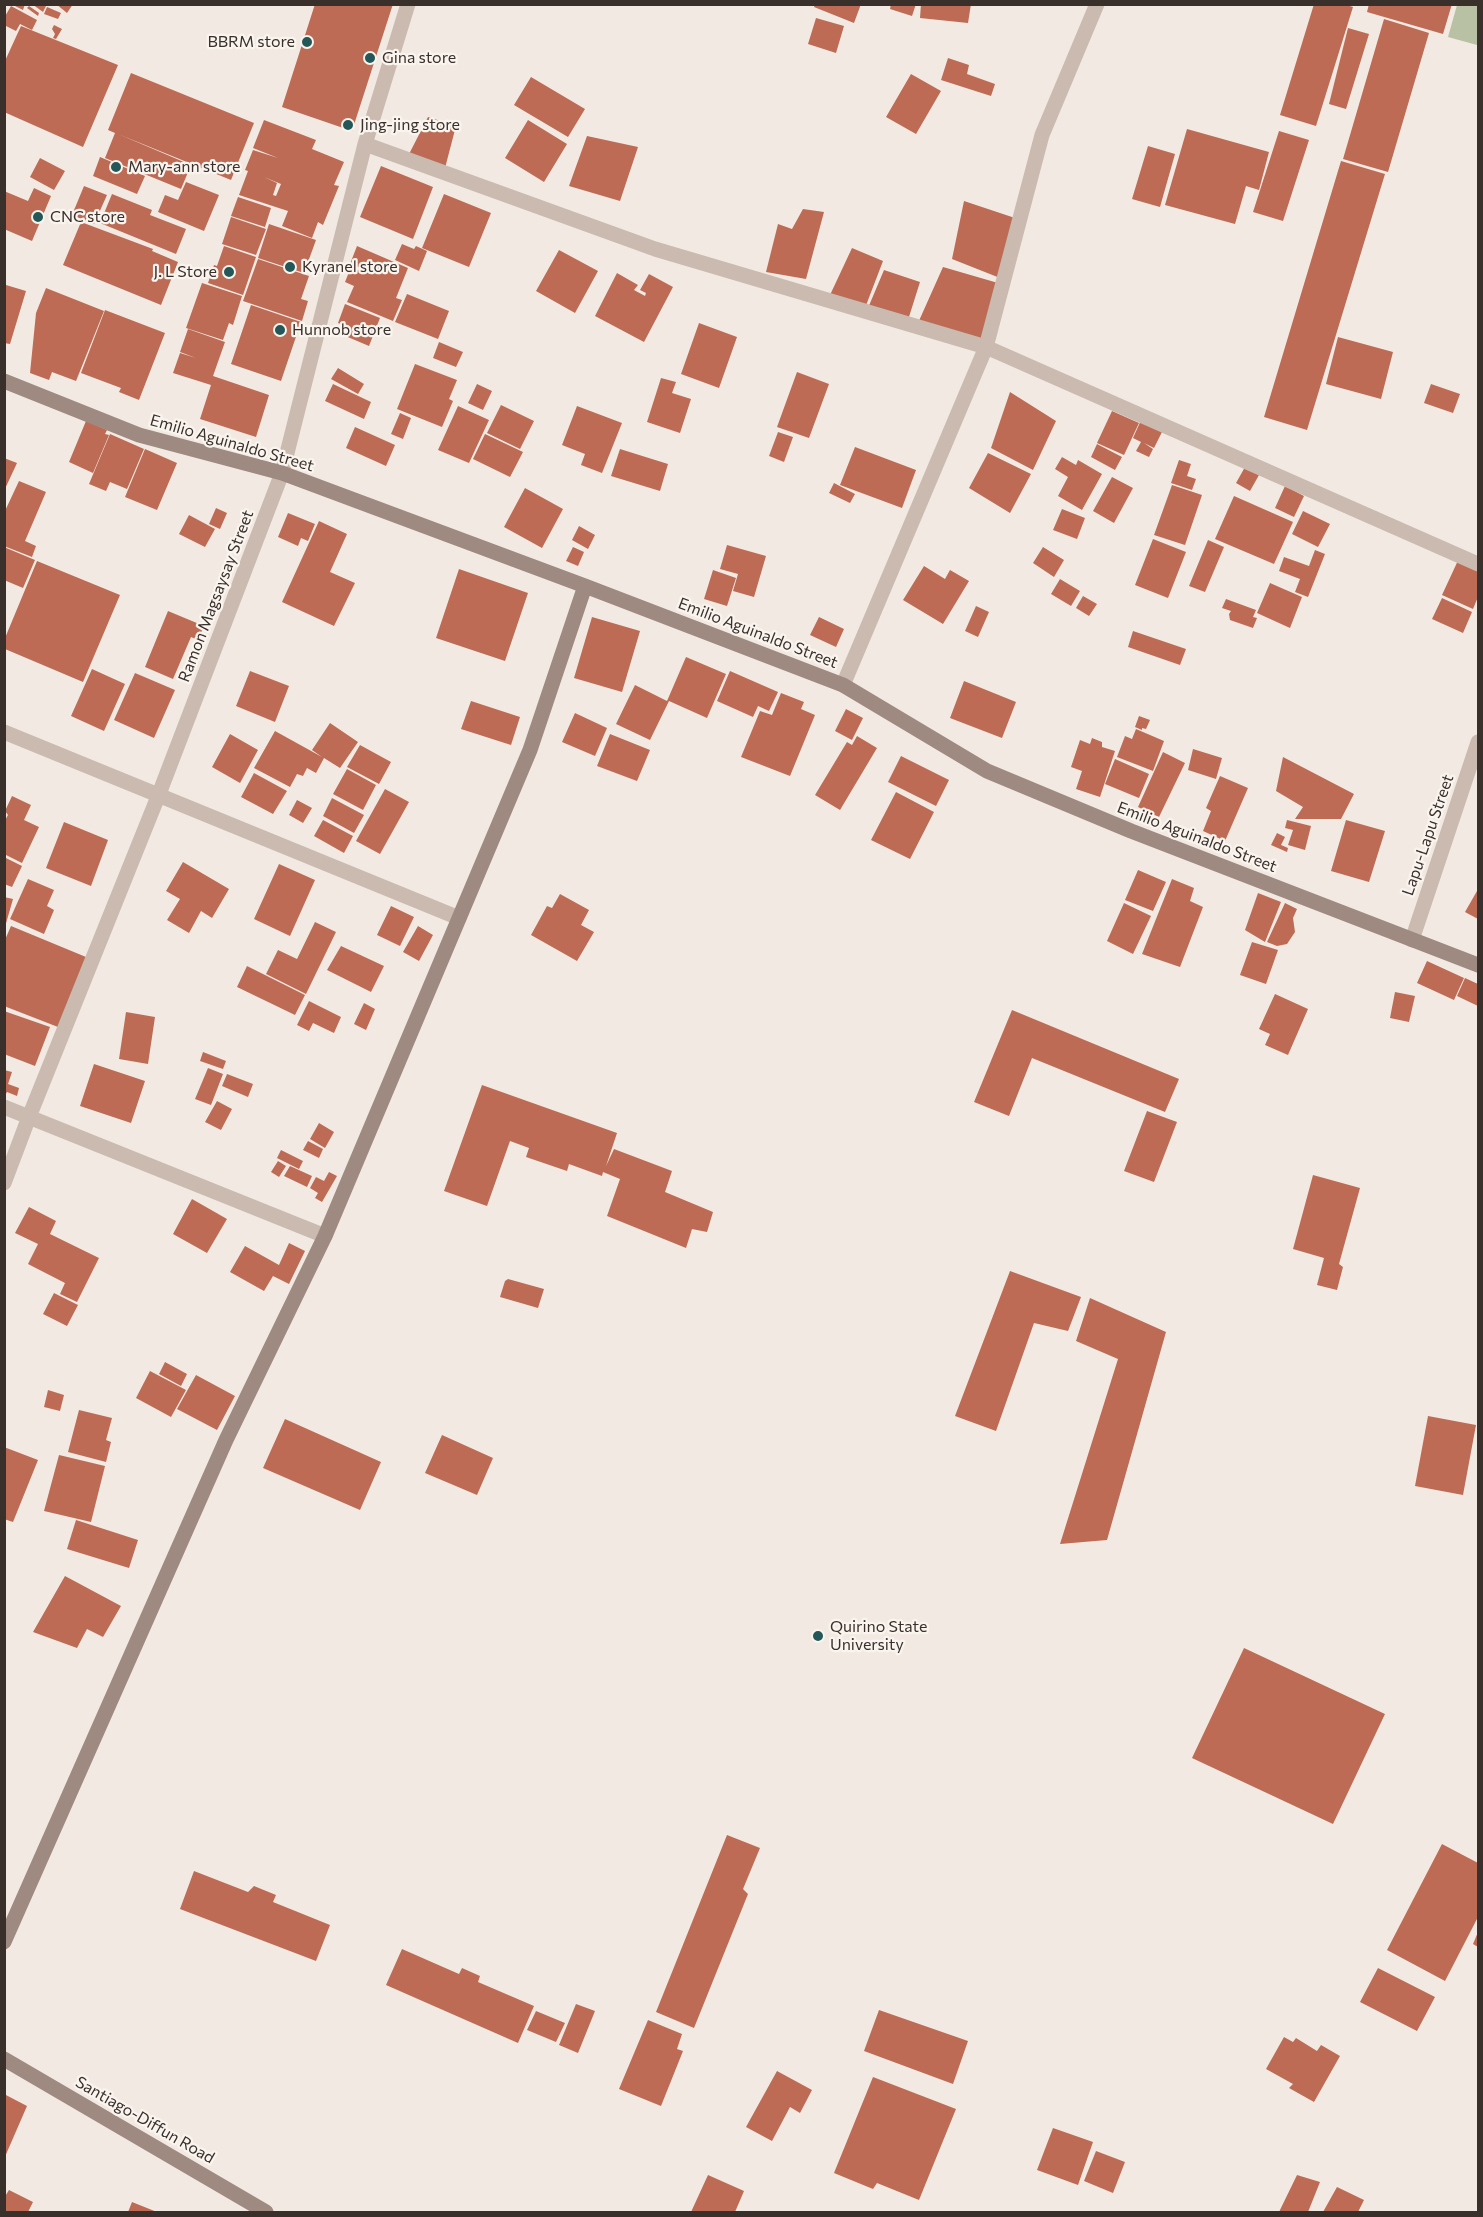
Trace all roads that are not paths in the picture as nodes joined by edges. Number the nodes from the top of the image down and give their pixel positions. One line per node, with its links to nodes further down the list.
1 (408, 4): 3 (street, Ramon Magsaysay Street)
2 (1097, 4): 4 (street)
3 (365, 144): 4 (street); 6 (street, Ramon Magsaysay Street)
4 (986, 347): 7 (street); 9 (street)
5 (4, 381): 6 (street, Emilio Aguinaldo Street)
6 (282, 473): 8 (street, Emilio Aguinaldo Street); 12 (street, Ramon Magsaysay Street)
7 (1479, 564)
8 (585, 586): 9 (street, Emilio Aguinaldo Street); 13 (street)
9 (843, 685): 14 (street, Emilio Aguinaldo Street)
10 (4, 732): 12 (street)
11 (1479, 742): 14 (street, Lapu-Lapu Street)
12 (159, 794): 13 (street); 17 (street, Ramon Magsaysay Street)
13 (459, 918): 19 (street)
14 (1412, 940): 15 (street, Emilio Aguinaldo Street)
15 (1479, 965)
16 (4, 1107): 17 (street)
17 (29, 1117): 18 (street, Ramon Magsaysay Street); 19 (street)
18 (4, 1183)
19 (325, 1236): 20 (street)
20 (4, 1942)
21 (4, 2059): 22 (street, Santiago-Diffun Road)
22 (267, 2212)

